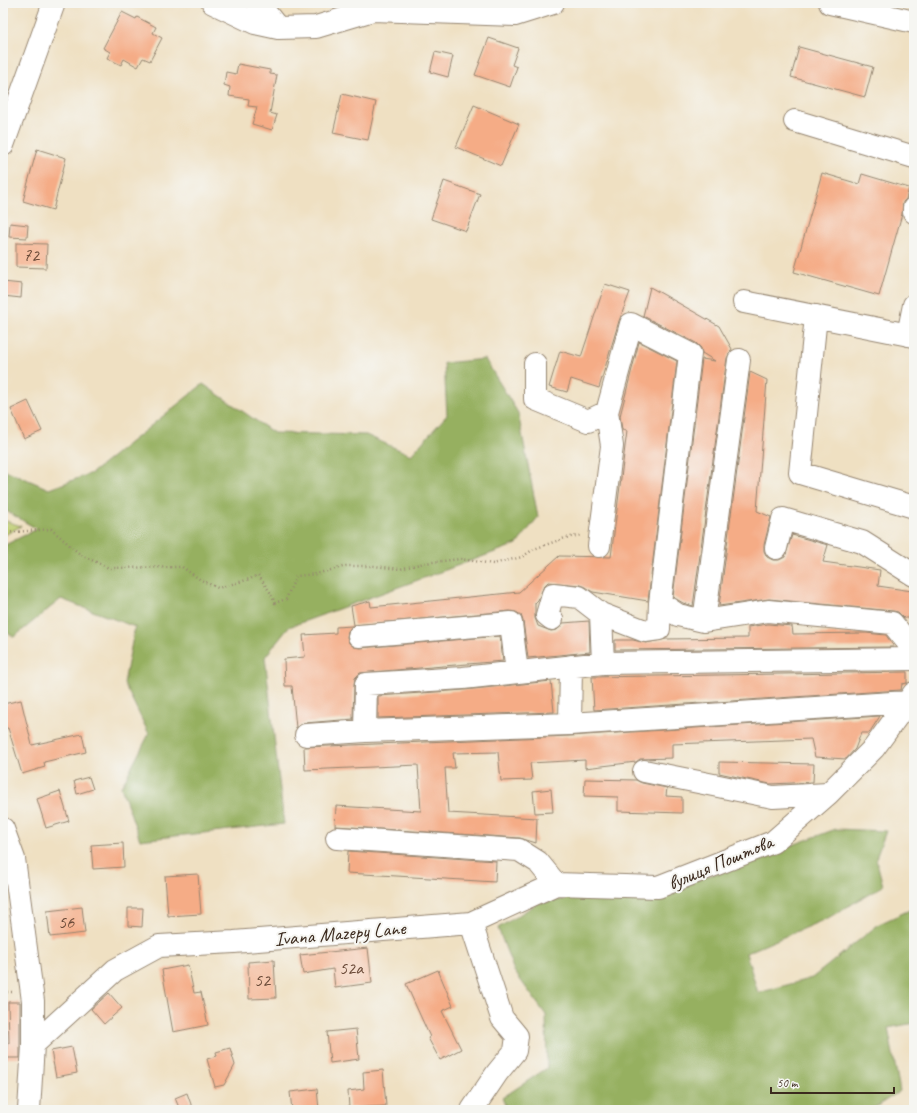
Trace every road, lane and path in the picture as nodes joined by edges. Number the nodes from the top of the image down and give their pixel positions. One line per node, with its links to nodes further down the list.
1 (54, 3): 9 (street)
2 (213, 3): 7 (street)
3 (258, 3): 7 (street)
4 (553, 3): 7 (street)
5 (830, 3): 6 (street)
6 (914, 22)
7 (278, 28)
8 (795, 121): 10 (street)
9 (3, 145)
10 (914, 156)
11 (914, 208): 12 (street)
12 (914, 212)
13 (744, 302): 15 (street)
14 (914, 305): 16 (street)
15 (816, 316): 16 (street); 20 (street)
16 (911, 335)
17 (739, 360): 29 (street)
18 (535, 364): 19 (street)
19 (607, 412): 21 (street); 26 (street)
20 (914, 507)
21 (603, 521): 22 (path); 23 (street)
22 (3, 534)
23 (599, 546)
24 (776, 548): 25 (street)
25 (914, 575)
26 (660, 603): 27 (street); 29 (street)
27 (601, 614): 28 (street); 33 (street)
28 (552, 619)
29 (704, 621): 31 (street)
30 (359, 636): 35 (street)
31 (914, 650)
32 (914, 660): 33 (street)
33 (603, 663): 34 (street)
34 (571, 666): 35 (street); 37 (street)
35 (518, 672): 38 (street)
36 (910, 698): 37 (street); 41 (street, вулиця Поштова)
37 (570, 724): 38 (street)
38 (365, 731): 39 (street)
39 (306, 735)
40 (644, 771): 41 (street)
41 (828, 794): 44 (street, вулиця Поштова)
42 (3, 829): 46 (street)
43 (337, 838): 44 (street)
44 (556, 884): 45 (street, вулиця Поштова)
45 (471, 923): 46 (street, Ivana Mazepy Lane); 48 (street)
46 (33, 1045): 47 (street)
47 (29, 1110)
48 (472, 1110)

